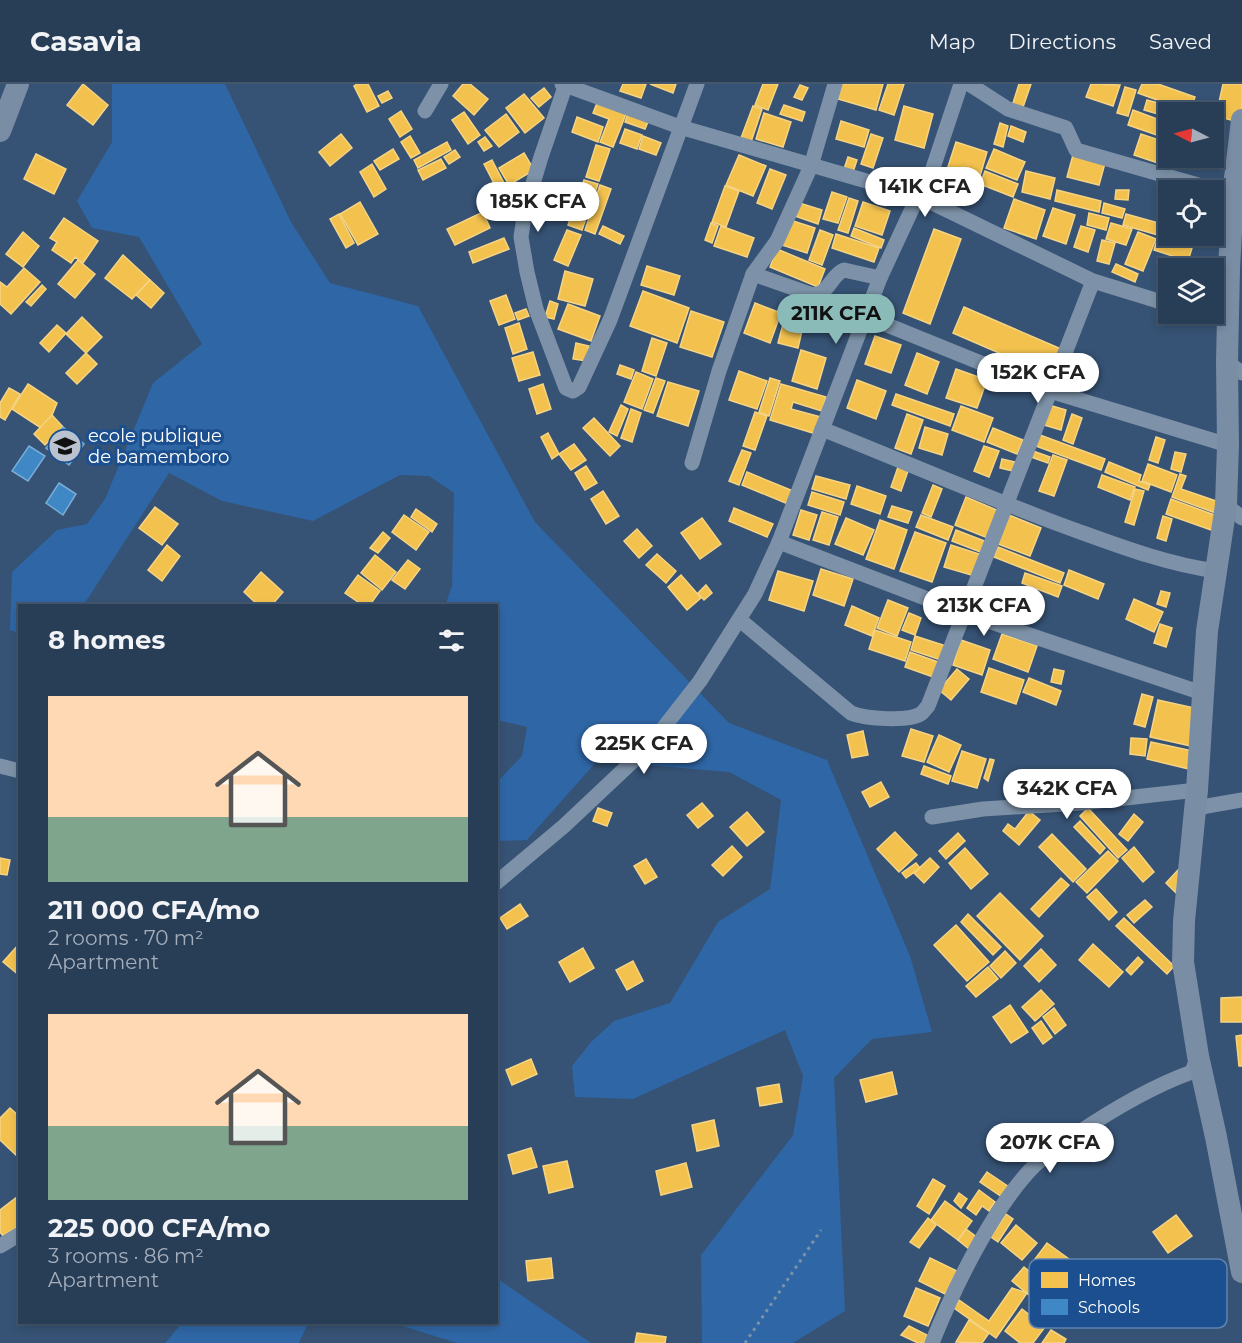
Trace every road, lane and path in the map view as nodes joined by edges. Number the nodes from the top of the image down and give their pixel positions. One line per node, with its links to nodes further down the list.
1 (18, 84): 11 (street)
2 (441, 84): 8 (street)
3 (565, 84): 10 (street); 10 (street)
4 (696, 84): 10 (street)
5 (836, 84): 12 (street)
6 (961, 84): 14 (street)
7 (969, 84): 13 (street)
8 (425, 111)
9 (1242, 120): 13 (street)
10 (680, 127): 12 (street)
11 (0, 131)
12 (811, 166): 14 (street); 16 (street)
13 (1233, 195): 15 (street)
14 (918, 196): 17 (street); 18 (street)
15 (1237, 228): 22 (street)
16 (753, 274): 17 (street); 27 (street)
17 (880, 278): 20 (street)
18 (1093, 281): 19 (street); 24 (street)
19 (1158, 301)
20 (865, 316): 24 (street); 25 (street)
21 (1224, 319): 22 (street)
22 (1228, 320): 23 (street)
23 (1234, 368): 26 (street)
24 (1050, 391): 26 (street); 28 (street)
25 (822, 429): 28 (street); 30 (street)
26 (1228, 445): 29 (street)
27 (692, 463)
28 (1006, 505): 31 (street); 32 (street)
29 (1234, 511): 31 (street)
30 (779, 542): 32 (street); 33 (street)
31 (1216, 571): 34 (street)
32 (964, 613): 33 (street); 34 (street)
33 (740, 620): 40 (street)
34 (1202, 693): 37 (street)
35 (0, 766): 36 (street)
36 (18, 770)
37 (1196, 799): 38 (street); 39 (street); 41 (street)
38 (1242, 800)
39 (932, 817)
40 (498, 881)
41 (1198, 1056): 45 (street); 47 (street)
42 (821, 1230): 46 (path)
43 (18, 1235): 44 (street)
44 (0, 1246)
45 (1242, 1272)
46 (745, 1343)
47 (932, 1343)

